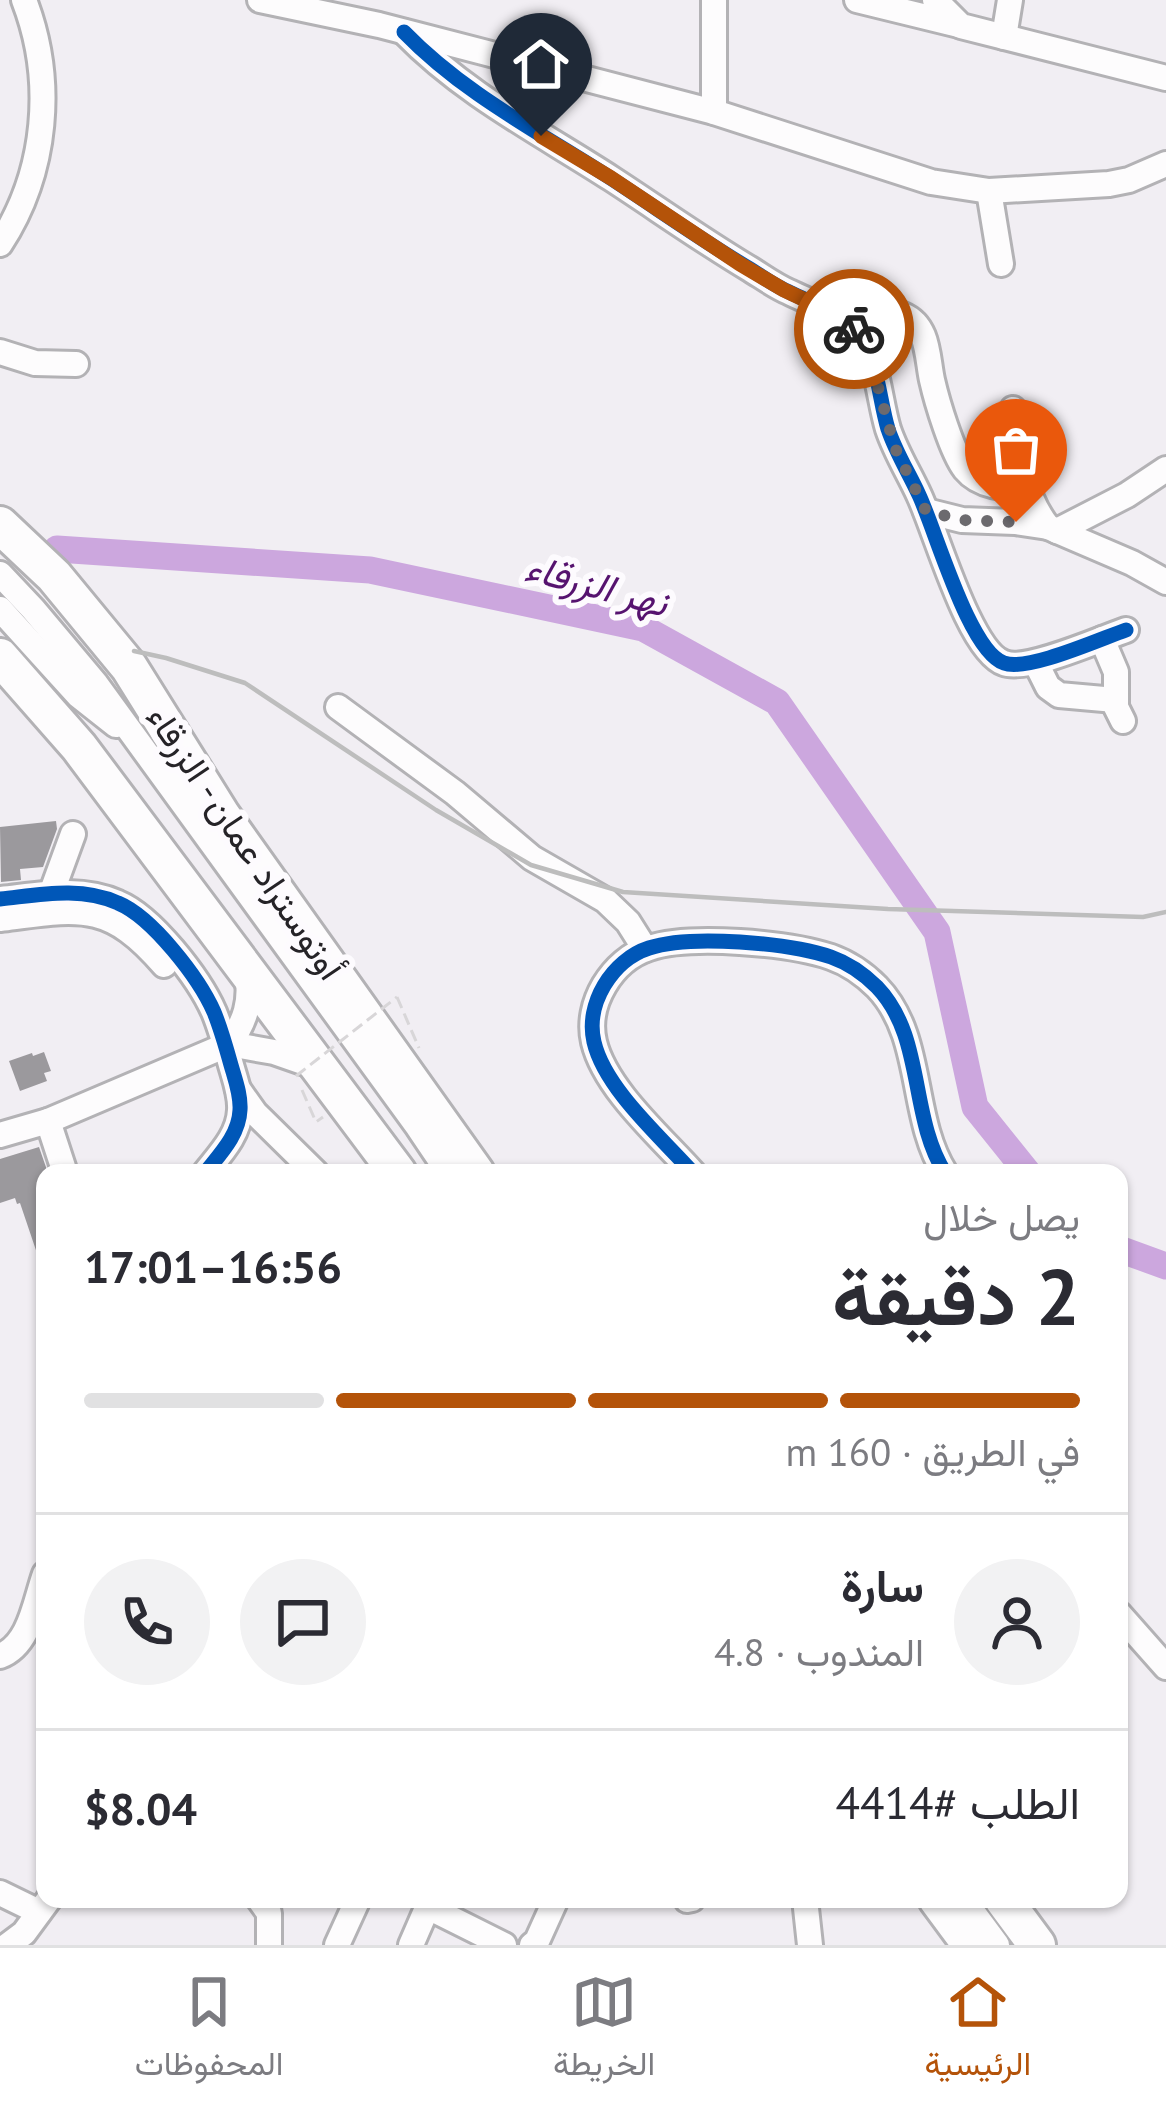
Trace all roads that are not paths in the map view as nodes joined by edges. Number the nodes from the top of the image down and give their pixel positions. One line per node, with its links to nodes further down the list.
1 (24, 0): 15 (street)
2 (260, 0): 9 (street)
3 (354, 0): 9 (street)
4 (714, 0): 12 (street)
5 (857, 0): 8 (street)
6 (935, 0): 8 (street)
7 (1010, 0): 10 (street)
8 (961, 26): 10 (street)
9 (392, 28): 12 (street); 17 (street)
10 (1004, 37): 11 (street)
11 (1165, 71)
12 (714, 112): 14 (street)
13 (1166, 164): 14 (street)
14 (989, 191): 16 (street)
15 (0, 244)
16 (1001, 264)
17 (848, 322): 22 (street); 23 (street)
18 (0, 352): 19 (street)
19 (76, 364)
20 (1012, 409): 22 (street)
21 (1166, 470): 25 (street)
22 (1026, 486): 25 (street)
23 (926, 511): 25 (street); 32 (street)
24 (0, 525): 53 (highway, أوتوستراد عمان - الزرقاء)
25 (1052, 529): 28 (street)
26 (0, 557): 34 (street)
27 (0, 574): 34 (street)
28 (1166, 581)
29 (0, 589): 34 (street)
30 (0, 608): 34 (street)
31 (0, 657): 40 (highway, أوتوستراد عمان - الزرقاء)
32 (1036, 663): 32 (street)
33 (338, 707): 39 (street)
34 (118, 722): 52 (street)
35 (73, 834): 37 (street)
36 (0, 899): 37 (street)
37 (47, 903): 38 (street); 41 (street)
38 (0, 919)
39 (645, 949): 54 (street); 55 (street)
40 (247, 971): 41 (street); 42 (highway, أوتوستراد عمان - الزرقاء)
41 (224, 1038): 42 (street); 43 (street); 44 (street)
42 (306, 1071): 45 (highway, أوتوستراد عمان - الزرقاء)
43 (237, 1087): 48 (street); 49 (street)
44 (48, 1121): 46 (street); 47 (street)
45 (369, 1132): 50 (highway); 51 (highway, أوتوستراد عمان - الزرقاء)
46 (0, 1135)
47 (62, 1164)
48 (212, 1164)
49 (307, 1164)
50 (361, 1164)
51 (392, 1164)
52 (438, 1164)
53 (470, 1164)
54 (685, 1164)
55 (940, 1164)
56 (36, 1599): 58 (street)
57 (1128, 1624): 59 (street)
58 (0, 1656)
59 (1166, 1666)
60 (0, 1893): 61 (street)
61 (36, 1903)
62 (42, 1908): 73 (street)
63 (268, 1908): 74 (street)
64 (354, 1908): 75 (street)
65 (428, 1908): 76 (street)
66 (439, 1908): 77 (street)
67 (551, 1908): 78 (street)
68 (806, 1908): 79 (street)
69 (944, 1908): 80 (highway)
70 (970, 1908): 81 (street)
71 (980, 1908): 82 (street)
72 (1010, 1908): 83 (highway)
73 (8, 1945)
74 (268, 1945)
75 (337, 1945)
76 (412, 1945)
77 (504, 1945)
78 (532, 1945)
79 (810, 1945)
80 (971, 1945)
81 (997, 1945)
82 (1007, 1945)
83 (1037, 1945)

